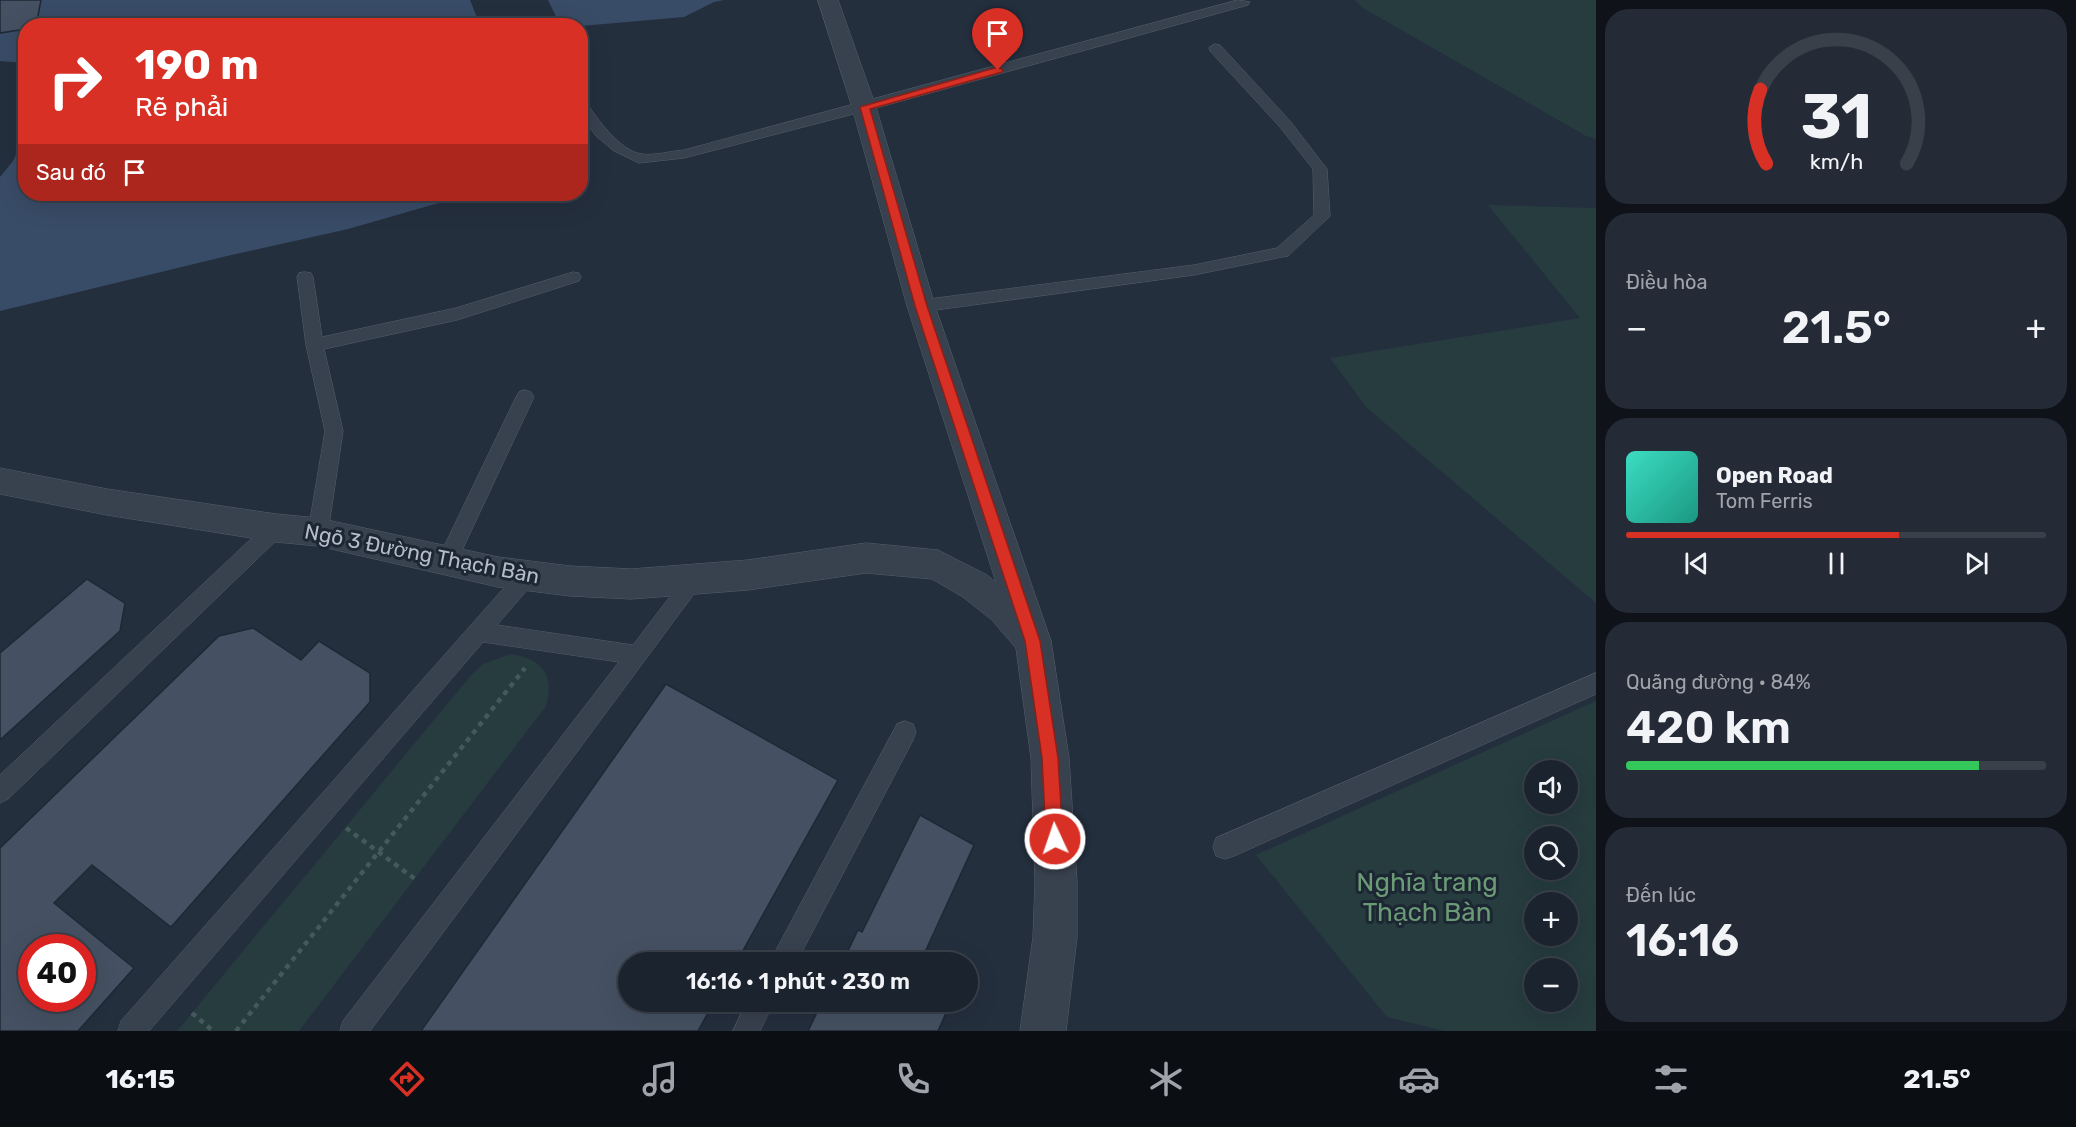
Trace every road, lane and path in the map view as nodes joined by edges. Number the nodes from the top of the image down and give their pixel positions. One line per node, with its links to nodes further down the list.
1 (828, 0): 4 (street)
2 (1244, 2): 4 (lane)
3 (1215, 48): 8 (lane)
4 (864, 107): 5 (lane); 8 (street)
5 (588, 115)
6 (305, 277): 9 (lane)
7 (573, 277): 9 (lane)
8 (921, 306): 18 (street)
9 (315, 345): 13 (lane)
10 (525, 397): 14 (lane)
11 (0, 481): 12 (street, Ngõ 3 Đường Thạch Bàn)
12 (276, 528): 13 (street, Ngõ 3 Đường Thạch Bàn); 23 (lane)
13 (318, 532): 14 (street, Ngõ 3 Đường Thạch Bàn)
14 (447, 561): 15 (street, Ngõ 3 Đường Thạch Bàn)
15 (527, 576): 16 (street, Ngõ 3 Đường Thạch Bàn); 17 (lane)
16 (695, 579): 18 (street, Ngõ 3 Đường Thạch Bàn); 20 (lane)
17 (478, 632): 19 (lane); 31 (lane)
18 (1033, 641): 36 (street)
19 (545, 642): 20 (lane); 26 (path)
20 (637, 655): 34 (lane)
21 (1596, 683): 25 (lane)
22 (905, 732): 28 (lane)
23 (0, 791)
24 (345, 828): 26 (path)
25 (1225, 847)
26 (378, 852): 27 (path); 33 (path)
27 (415, 879)
28 (788, 952)
29 (756, 1012): 35 (lane)
30 (192, 1013): 32 (path)
31 (131, 1031)
32 (213, 1031)
33 (236, 1031)
34 (353, 1031)
35 (746, 1031)
36 (1043, 1031)

